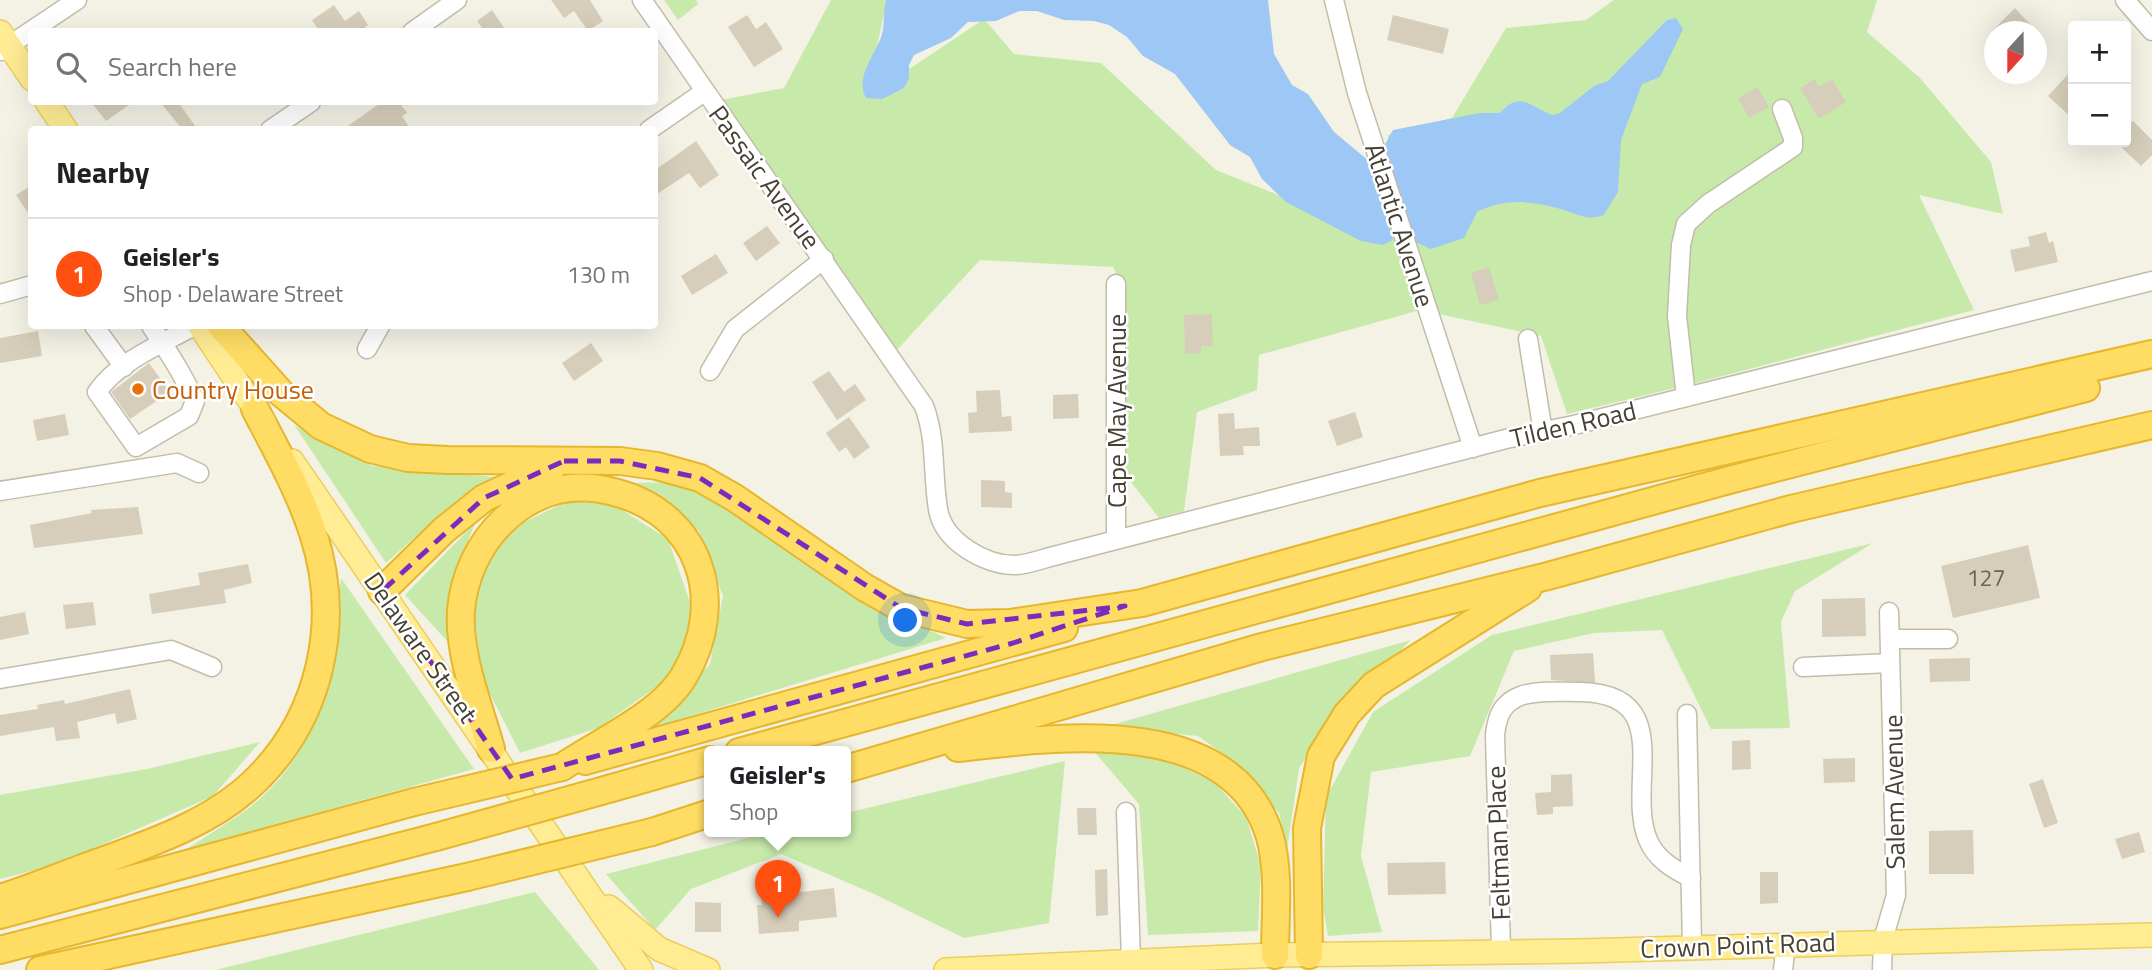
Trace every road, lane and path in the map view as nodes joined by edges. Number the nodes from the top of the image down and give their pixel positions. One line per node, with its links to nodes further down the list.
1 (76, 0): 6 (street)
2 (457, 0): 8 (street)
3 (642, 0): 12 (street, Passaic Avenue)
4 (1334, 0): 41 (street, Atlantic Avenue)
5 (2125, 0): 9 (street)
6 (28, 28)
7 (28, 28): 10 (street)
8 (417, 28)
9 (2152, 31)
10 (3, 43): 11 (main road)
11 (28, 74)
12 (704, 92): 18 (street); 19 (street, Passaic Avenue)
13 (49, 105): 16 (main road)
14 (307, 105): 17 (street)
15 (1782, 109): 37 (street)
16 (63, 126)
17 (276, 126)
18 (655, 126)
19 (824, 259): 36 (street); 46 (street, Passaic Avenue)
20 (2152, 281): 37 (street, Tilden Road)
21 (1116, 284): 45 (street, Cape May Avenue)
22 (28, 286): 23 (street)
23 (0, 294)
24 (96, 329): 34 (street)
25 (152, 329): 31 (street)
26 (191, 329): 31 (street)
27 (199, 329): 38 (main road, Delaware Street)
28 (224, 329): 42 (highway)
29 (378, 329): 32 (street)
30 (1528, 339): 40 (street)
31 (163, 344): 34 (street); 34 (street)
32 (367, 349)
33 (2152, 354): 49 (highway)
34 (124, 367)
35 (2152, 370): 58 (highway)
36 (710, 371)
37 (1686, 397): 40 (street, Tilden Road)
38 (255, 409): 48 (main road, Delaware Street); 68 (highway)
39 (2152, 425): 47 (highway)
40 (1543, 432): 41 (street, Tilden Road)
41 (1473, 448): 45 (street, Tilden Road)
42 (564, 461): 48 (highway); 49 (highway)
43 (199, 473): 44 (street)
44 (0, 491)
45 (1116, 538): 46 (street, Tilden Road)
46 (994, 561)
47 (1548, 576): 60 (highway); 77 (highway)
48 (382, 591): 59 (main road, Delaware Street)
49 (1125, 606): 62 (highway)
50 (1889, 612): 51 (street, Salem Avenue)
51 (1890, 639): 52 (street); 53 (street, Salem Avenue)
52 (1948, 639)
53 (1890, 663): 55 (street); 71 (street, Salem Avenue)
54 (212, 667): 56 (street)
55 (1803, 667)
56 (0, 679)
57 (1687, 715): 66 (street)
58 (761, 746)
59 (491, 749): 62 (highway); 67 (main road, Delaware Street)
60 (887, 756): 63 (highway); 76 (highway)
61 (704, 762): 74 (highway, bridge)
62 (562, 767): 69 (highway, bridge)
63 (851, 767)
64 (1126, 812): 78 (street)
65 (704, 815): 80 (highway, bridge)
66 (1690, 878): 73 (street); 75 (street, Feltman Place)
67 (586, 887): 81 (main road, Delaware Street); 82 (main road)
68 (0, 898)
69 (0, 915)
70 (2152, 935): 71 (main road, Crown Point Road)
71 (1883, 940): 72 (main road, Crown Point Road); 85 (street, Salem Avenue)
72 (1786, 943): 73 (main road, Crown Point Road); 84 (street)
73 (1692, 945): 75 (main road, Crown Point Road)
74 (0, 950)
75 (1501, 950): 77 (main road, Crown Point Road)
76 (1275, 955): 77 (main road, Crown Point Road); 78 (main road, Crown Point Road)
77 (1309, 955)
78 (1131, 960): 79 (main road, Crown Point Road)
79 (1056, 966): 83 (main road, Crown Point Road)
80 (40, 970)
81 (641, 970)
82 (708, 970)
83 (946, 970)
84 (1783, 970)
85 (1882, 970)

